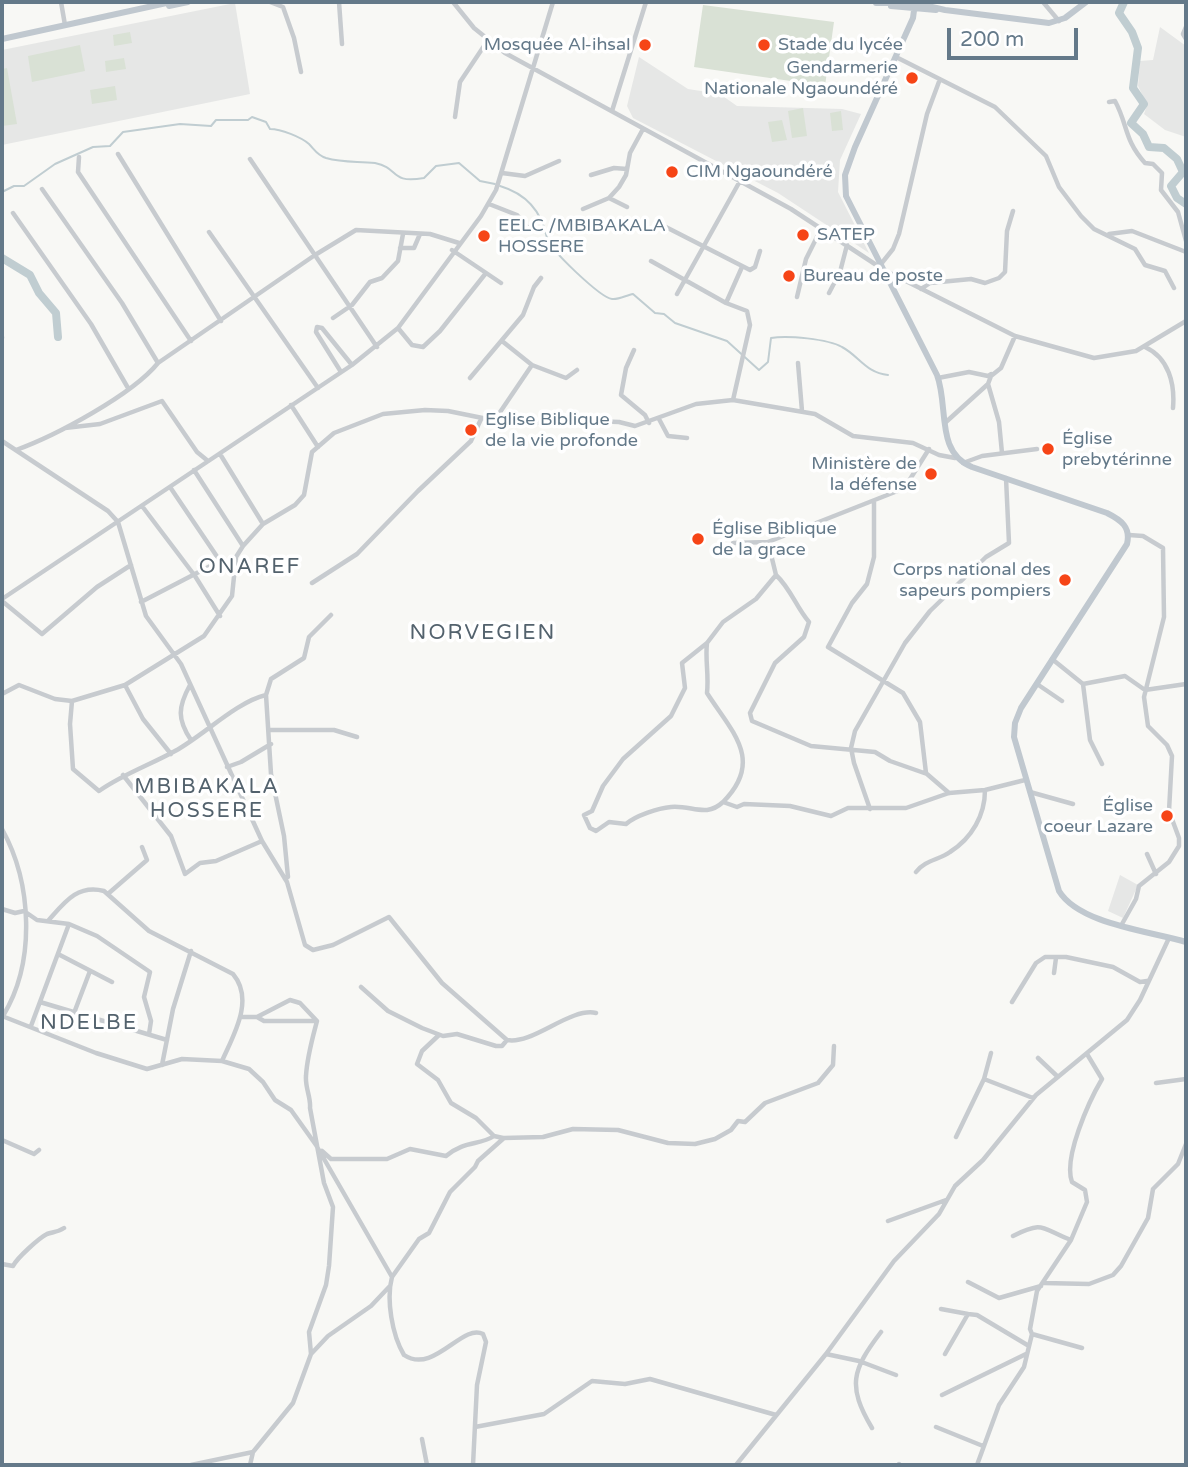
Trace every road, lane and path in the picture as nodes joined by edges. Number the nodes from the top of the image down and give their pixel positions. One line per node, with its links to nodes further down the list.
1 (61, 2): 15 (street)
2 (171, 2): 15 (main road)
3 (183, 2): 15 (main road)
4 (270, 2): 23 (street)
5 (339, 2): 20 (street)
6 (453, 2): 19 (street)
7 (553, 2): 22 (street)
8 (646, 2): 26 (street)
9 (870, 2): 12 (main road)
10 (1044, 2): 14 (street)
11 (1086, 2): 14 (main road)
12 (876, 3): 13 (main road)
13 (918, 5): 14 (main road); 21 (main road)
14 (1060, 21)
15 (65, 26): 17 (main road)
16 (1186, 27): 18 (street)
17 (2, 39)
18 (1186, 39)
19 (488, 40): 22 (street); 27 (street)
20 (342, 44)
21 (896, 57): 24 (street); 62 (main road)
22 (534, 70): 26 (street); 34 (street)
23 (301, 72)
24 (940, 79): 50 (street); 62 (street)
25 (1109, 102): 51 (street)
26 (612, 111): 28 (street)
27 (455, 117)
28 (643, 129): 33 (street); 36 (street)
29 (118, 154): 76 (street)
30 (79, 157): 80 (street)
31 (250, 159): 59 (street)
32 (559, 161): 34 (street)
33 (627, 169): 35 (street); 38 (street)
34 (502, 173): 39 (street)
35 (591, 175)
36 (740, 181): 46 (street); 54 (street)
37 (42, 189): 87 (street)
38 (610, 198): 40 (street); 41 (street)
39 (489, 204): 45 (street); 52 (street)
40 (627, 207)
41 (583, 209)
42 (1013, 211): 68 (street)
43 (13, 213): 97 (street)
44 (656, 222): 54 (street)
45 (528, 228)
46 (821, 229): 53 (street); 71 (street)
47 (209, 232): 72 (street)
48 (403, 234): 49 (street); 55 (street); 59 (street)
49 (420, 234): 52 (street); 55 (street)
50 (1109, 234): 58 (street); 67 (street)
51 (1186, 241)
52 (459, 243): 56 (street)
53 (847, 245): 62 (street); 69 (street)
54 (703, 246): 61 (street); 65 (street)
55 (400, 248): 74 (street)
56 (453, 250): 63 (street); 78 (street)
57 (760, 251): 61 (street)
58 (1186, 252)
59 (314, 255): 72 (street); 74 (street)
60 (651, 261): 65 (street)
61 (742, 267): 73 (street)
62 (882, 267): 68 (street); 95 (main road)
63 (486, 273): 66 (street); 78 (street)
64 (541, 278): 81 (street)
65 (685, 278): 70 (street); 73 (street)
66 (501, 283)
67 (1174, 288)
68 (920, 289): 79 (street)
69 (829, 293)
70 (677, 294)
71 (797, 297)
72 (255, 298): 76 (street); 98 (street)
73 (726, 303): 99 (street)
74 (348, 307): 75 (street); 82 (street)
75 (333, 318)
76 (221, 321): 80 (street)
77 (1186, 321): 83 (street)
78 (398, 328): 82 (street)
79 (1015, 336): 83 (street); 91 (street)
80 (191, 341): 87 (street)
81 (502, 341): 90 (street); 94 (street)
82 (376, 345): 89 (street)
83 (1144, 347): 101 (street)
84 (634, 350): 107 (street)
85 (342, 355): 86 (street); 86 (street); 89 (street)
86 (335, 359): 93 (street)
87 (158, 362): 97 (street)
88 (798, 363): 102 (street)
89 (352, 365): 93 (street)
90 (532, 365): 92 (street); 105 (street)
91 (1001, 368): 95 (street); 96 (street)
92 (577, 370)
93 (341, 372): 98 (street)
94 (470, 378)
95 (938, 378): 106 (main road)
96 (988, 384): 106 (street); 115 (street)
97 (128, 388): 108 (street)
98 (318, 388): 100 (street)
99 (733, 400): 102 (street); 104 (street)
100 (291, 405): 111 (street); 116 (street)
101 (1173, 408)
102 (802, 411): 112 (street)
103 (481, 419): 105 (street); 111 (street); 134 (street)
104 (659, 419): 107 (street); 109 (street)
105 (494, 421): 107 (street)
106 (946, 422): 117 (main road)
107 (649, 423)
108 (64, 428): 114 (street); 118 (street)
109 (687, 438)
110 (2, 441): 114 (street)
111 (318, 447): 126 (street)
112 (929, 450): 117 (street); 123 (street)
113 (1037, 450): 115 (street)
114 (15, 451): 125 (street)
115 (1002, 453): 119 (street)
116 (220, 454): 118 (street); 126 (street)
117 (955, 458): 119 (main road)
118 (208, 461): 120 (street)
119 (962, 463): 121 (main road)
120 (194, 470): 122 (street); 130 (street)
121 (1006, 478): 127 (main road); 142 (street)
122 (170, 487): 124 (street); 133 (street)
123 (874, 501): 128 (street); 142 (street)
124 (142, 506): 125 (street); 133 (street)
125 (118, 522): 131 (street); 135 (street)
126 (263, 524): 130 (street)
127 (1129, 535): 141 (main road); 148 (street)
128 (768, 542): 129 (street); 132 (street)
129 (733, 543)
130 (243, 546): 138 (street)
131 (131, 565): 135 (street); 136 (street)
132 (776, 575): 139 (street); 160 (street)
133 (195, 576): 136 (street); 138 (street)
134 (313, 583)
135 (2, 600)
136 (141, 602): 140 (street)
137 (331, 615): 150 (street)
138 (219, 617): 140 (street)
139 (707, 643): 170 (street); 170 (street)
140 (175, 655): 143 (street); 147 (street)
141 (1052, 659): 144 (main road); 145 (street)
142 (882, 680): 160 (street); 164 (street)
143 (189, 682): 155 (street); 158 (street)
144 (1036, 684): 153 (street); 166 (main road)
145 (1083, 684): 148 (street); 162 (street)
146 (1186, 684): 148 (street)
147 (125, 685): 152 (street); 161 (street)
148 (1145, 690): 178 (street)
149 (2, 694): 151 (street)
150 (266, 695): 155 (street); 156 (street)
151 (62, 701): 152 (street); 154 (street)
152 (72, 701): 154 (street)
153 (1062, 701)
154 (70, 710): 165 (street)
155 (208, 728): 158 (street); 163 (street)
156 (268, 730): 157 (street); 159 (street)
157 (357, 737)
158 (191, 740): 161 (street)
159 (271, 744): 163 (street); 179 (street)
160 (851, 748): 164 (street); 172 (street)
161 (171, 754): 165 (street)
162 (1102, 764)
163 (227, 766): 174 (street)
164 (927, 774): 169 (street)
165 (123, 775): 174 (street)
166 (1025, 780): 167 (street); 168 (main road)
167 (985, 790): 169 (street); 177 (street)
168 (1030, 792): 171 (street); 185 (main road)
169 (949, 793): 172 (street)
170 (723, 802): 172 (street)
171 (1073, 804)
172 (870, 809)
173 (2, 829): 182 (street)
174 (262, 841): 179 (street)
175 (142, 847): 180 (street)
176 (1147, 854): 178 (street)
177 (916, 872)
178 (1156, 874): 185 (street)
179 (285, 879): 208 (street)
180 (109, 893): 183 (street); 188 (street)
181 (2, 908): 182 (street)
182 (24, 911): 183 (street); 200 (street)
183 (48, 921): 184 (street)
184 (69, 924): 189 (street); 205 (street)
185 (1122, 924): 186 (main road)
186 (1170, 937): 187 (main road); 193 (street)
187 (1186, 942)
188 (191, 951): 201 (street); 207 (street)
189 (58, 954): 191 (street); 196 (street)
190 (1056, 958): 192 (street); 193 (street); 197 (street)
191 (90, 971): 194 (street); 198 (street)
192 (1054, 974)
193 (1147, 981): 211 (street)
194 (112, 982)
195 (361, 987): 206 (street)
196 (40, 1002): 198 (street); 204 (street)
197 (1012, 1002)
198 (74, 1013): 205 (street)
199 (597, 1013): 208 (street)
200 (3, 1016): 204 (street)
201 (241, 1017): 202 (street); 213 (street)
202 (257, 1017): 203 (street); 203 (street)
203 (317, 1021): 225 (street)
204 (31, 1026): 214 (street)
205 (149, 1034): 207 (street)
206 (439, 1034): 208 (street); 220 (street)
207 (167, 1040): 214 (street)
208 (507, 1040)
209 (834, 1046): 222 (street)
210 (991, 1053): 216 (street)
211 (1087, 1054): 215 (street); 231 (street)
212 (1038, 1058): 215 (street)
213 (222, 1061): 214 (street); 225 (street)
214 (162, 1066)
215 (1058, 1076): 219 (street)
216 (984, 1079): 219 (street); 221 (street)
217 (1186, 1079): 218 (street)
218 (1156, 1083)
219 (1033, 1098): 227 (street)
220 (494, 1136): 222 (street); 225 (street)
221 (956, 1137)
222 (504, 1138): 233 (street)
223 (2, 1140): 226 (street)
224 (1186, 1144): 235 (street)
225 (316, 1145): 233 (street); 243 (street)
226 (39, 1150)
227 (946, 1199): 228 (street); 244 (street)
228 (888, 1221)
229 (64, 1228): 232 (street)
230 (1013, 1236): 231 (street)
231 (1070, 1240): 235 (street)
232 (2, 1264)
233 (392, 1277): 236 (street)
234 (968, 1282): 235 (street)
235 (1042, 1284): 240 (street)
236 (389, 1287): 243 (street); 251 (street)
237 (941, 1309): 238 (street)
238 (968, 1314): 241 (street); 245 (street)
239 (881, 1332): 247 (street)
240 (1032, 1334): 241 (street); 242 (street)
241 (1029, 1346): 246 (street)
242 (1082, 1348)
243 (311, 1354): 256 (street)
244 (826, 1354): 247 (street); 250 (street)
245 (945, 1354)
246 (1026, 1354): 249 (street); 255 (street)
247 (859, 1361): 248 (street); 253 (street)
248 (896, 1375)
249 (942, 1395)
250 (776, 1415): 251 (street); 261 (street)
251 (475, 1427): 260 (street)
252 (936, 1427): 255 (street)
253 (872, 1428)
254 (422, 1439): 259 (street)
255 (983, 1446): 262 (street)
256 (253, 1452): 257 (street); 258 (street)
257 (191, 1465)
258 (250, 1465)
259 (427, 1465)
260 (472, 1465)
261 (736, 1465)
262 (977, 1465)

